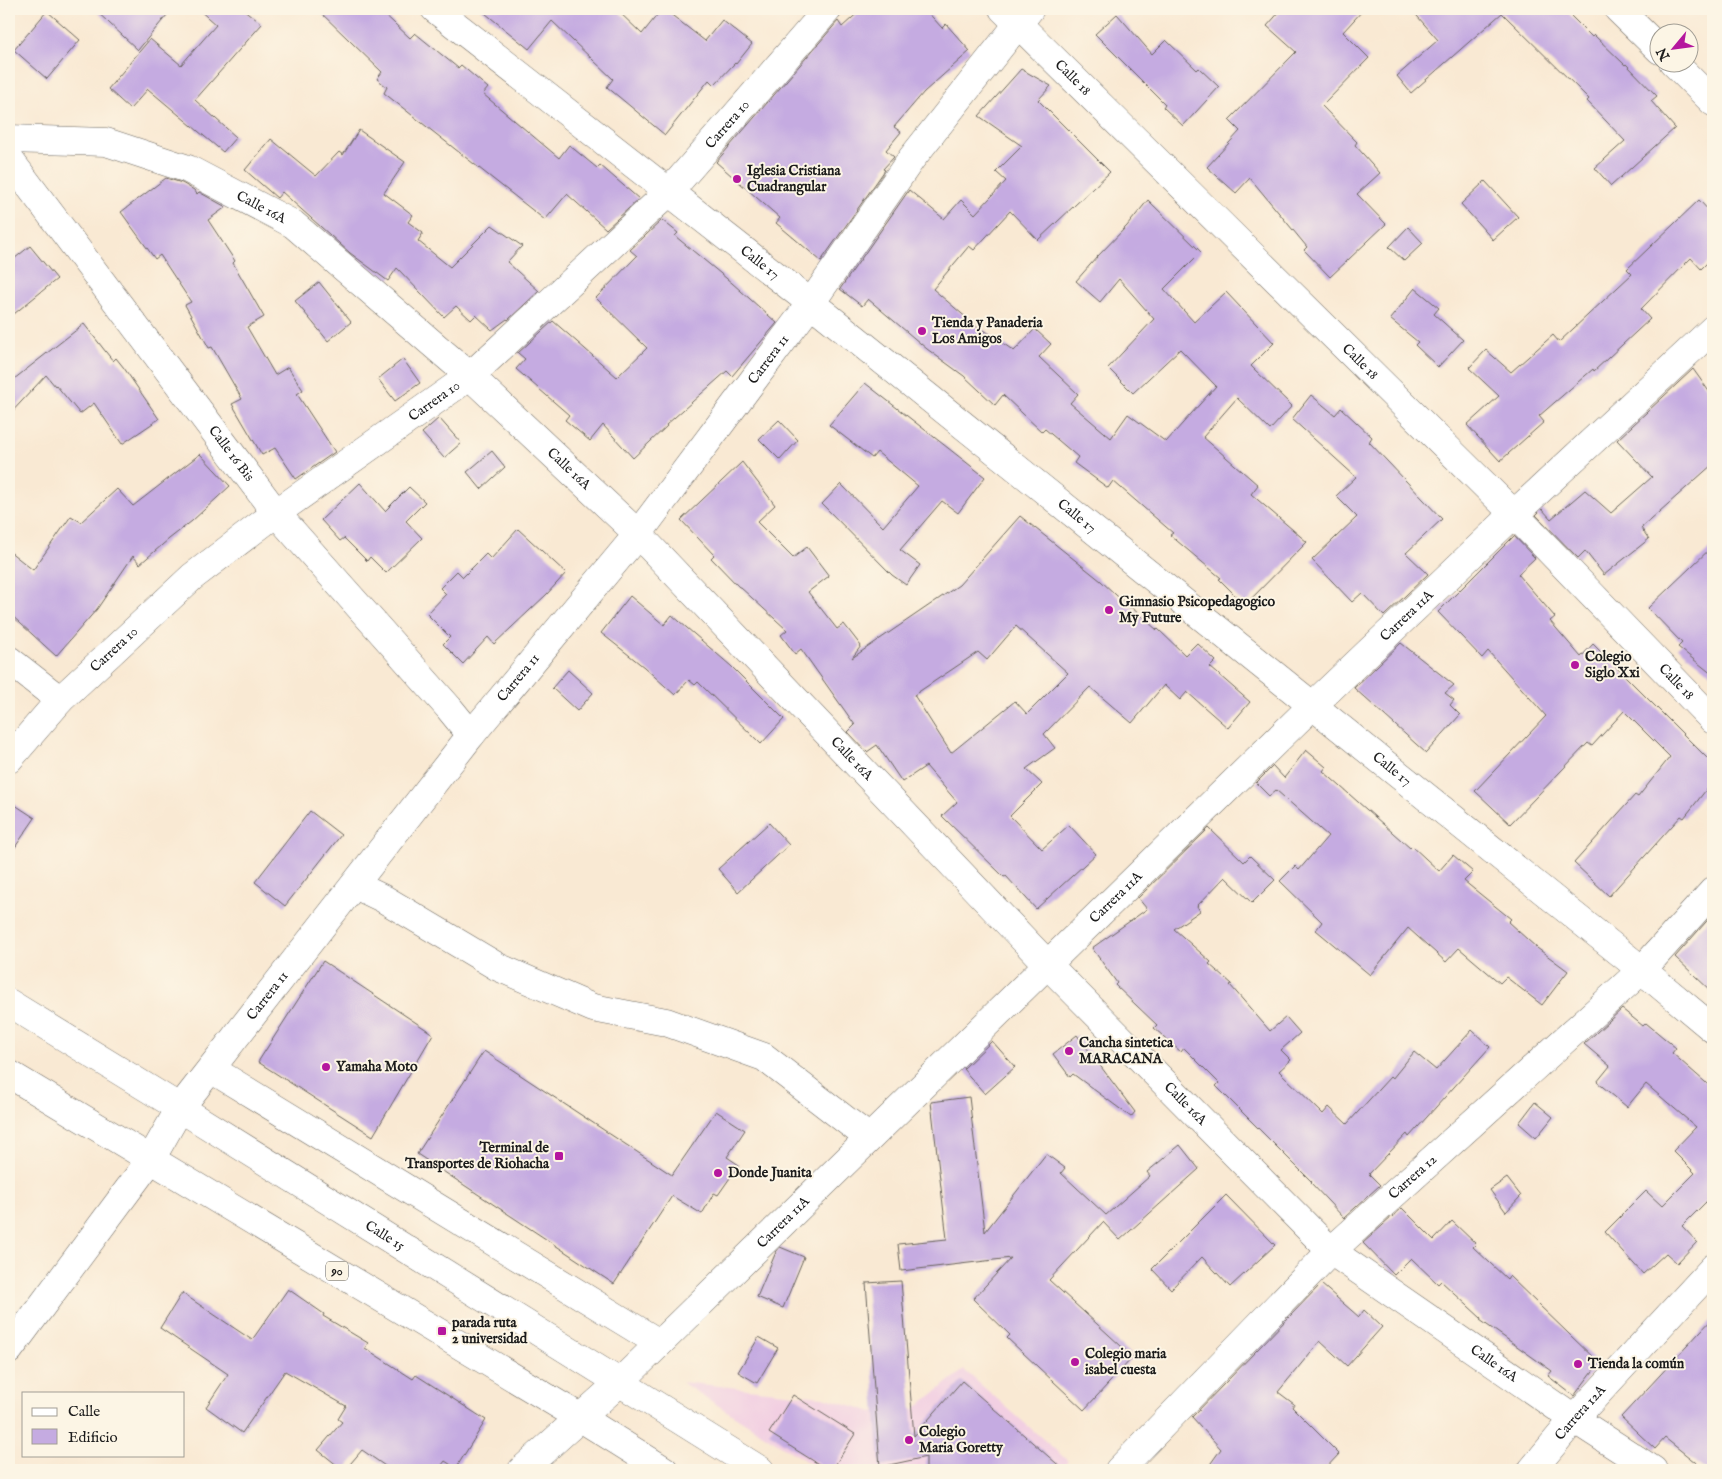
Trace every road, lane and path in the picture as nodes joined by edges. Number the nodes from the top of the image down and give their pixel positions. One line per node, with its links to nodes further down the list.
1 (435, 9): 10 (main road, Calle 17)
2 (828, 9): 10 (main road, Carrera 10)
3 (1618, 9): 5 (main road)
4 (1017, 14): 11 (main road, Carrera 11); 15 (main road, Calle 18)
5 (1650, 40)
6 (1683, 72): 7 (main road)
7 (1713, 102)
8 (9, 139): 13 (main road, Calle 16A)
9 (9, 159): 14 (main road, Calle 16 Bis)
10 (669, 192): 11 (main road, Calle 17); 13 (main road, Carrera 10)
11 (811, 304): 16 (main road, Carrera 11); 19 (main road, Calle 17)
12 (1713, 329): 15 (main road, Carrera 11A)
13 (470, 376): 14 (main road, Carrera 10); 16 (main road, Calle 16A)
14 (276, 513): 18 (main road, Carrera 10); 21 (main road, Calle 16 Bis)
15 (1514, 514): 19 (main road, Carrera 11A); 20 (main road, Calle 18)
16 (638, 534): 21 (main road, Carrera 11); 25 (main road, Calle 16A)
17 (9, 660): 18 (main road)
18 (60, 700): 22 (main road, Carrera 10)
19 (1312, 706): 25 (main road, Carrera 11A); 26 (main road, Calle 17)
20 (1713, 720)
21 (471, 735): 23 (main road, Carrera 11)
22 (9, 759)
23 (355, 884): 29 (main road, Carrera 11); 32 (main road)
24 (1713, 891): 26 (main road, Carrera 12)
25 (1047, 964): 32 (main road, Carrera 11A); 34 (main road, Calle 16A)
26 (1642, 970): 28 (main road, Calle 17); 34 (main road, Carrera 12)
27 (9, 1003): 31 (main road, Calle 15)
28 (1713, 1029)
29 (211, 1069): 31 (main road, Carrera 11); 36 (main road)
30 (9, 1074): 33 (main road, 90)
31 (180, 1108): 33 (main road, Carrera 11); 38 (main road, Calle 15)
32 (869, 1138): 36 (main road, Carrera 11A)
33 (151, 1159): 37 (main road, Carrera 11); 39 (main road, 90)
34 (1332, 1251): 40 (main road, Calle 16A); 44 (main road, Carrera 12)
35 (1713, 1268): 40 (main road, Carrera 12A)
36 (659, 1343): 38 (main road, Carrera 11A)
37 (9, 1350)
38 (620, 1382): 39 (main road, Carrera 11A); 43 (main road, Calle 15)
39 (581, 1418): 41 (main road, Carrera 11A); 42 (main road, 90)
40 (1574, 1419): 45 (main road, Carrera 12A); 46 (main road, Calle 16A)
41 (522, 1470)
42 (664, 1470)
43 (760, 1470)
44 (1119, 1470)
45 (1532, 1470)
46 (1653, 1470)

